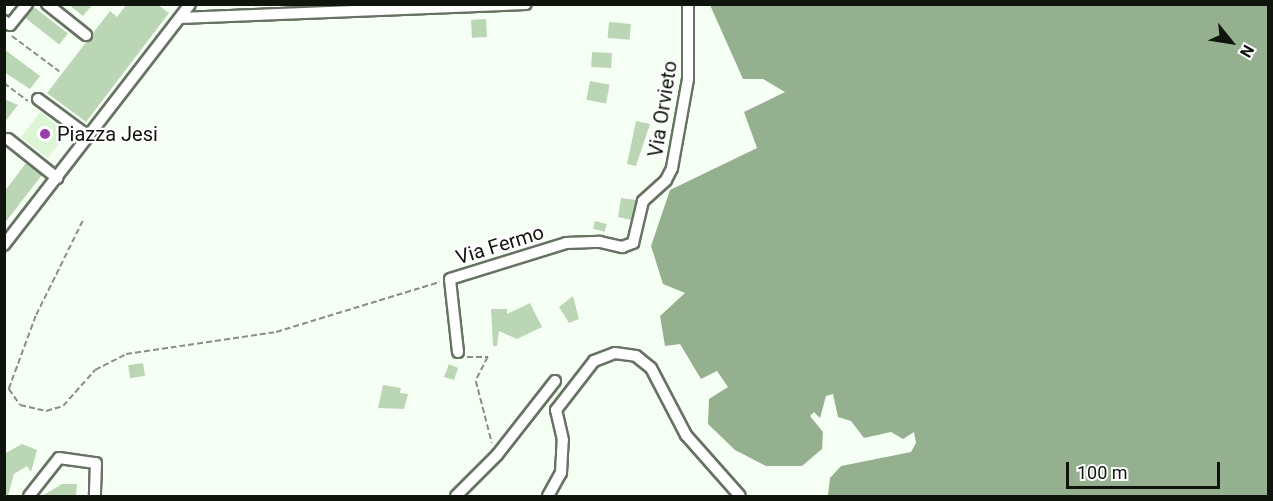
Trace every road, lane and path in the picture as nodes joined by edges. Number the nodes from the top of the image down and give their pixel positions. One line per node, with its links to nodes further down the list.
1 (27, 4): 7 (street)
2 (47, 4): 9 (street)
3 (190, 4): 6 (street)
4 (526, 4): 6 (street)
5 (688, 4): 17 (street, Via Orvieto)
6 (180, 18): 13 (street)
7 (4, 21)
8 (4, 30): 10 (path)
9 (86, 35)
10 (59, 71)
11 (4, 83): 12 (path)
12 (36, 102): 13 (street)
13 (88, 136): 15 (street)
14 (8, 139): 15 (street)
15 (57, 177): 18 (street)
16 (83, 220): 19 (path)
17 (633, 243): 19 (street, Via Fermo)
18 (4, 245)
19 (450, 279): 20 (street, Via Fermo)
20 (458, 352): 22 (path)
21 (555, 381): 22 (street)
22 (497, 455): 25 (street)
23 (29, 496): 24 (street)
24 (95, 496)
25 (458, 496)
26 (548, 496): 27 (street)
27 (741, 496)

